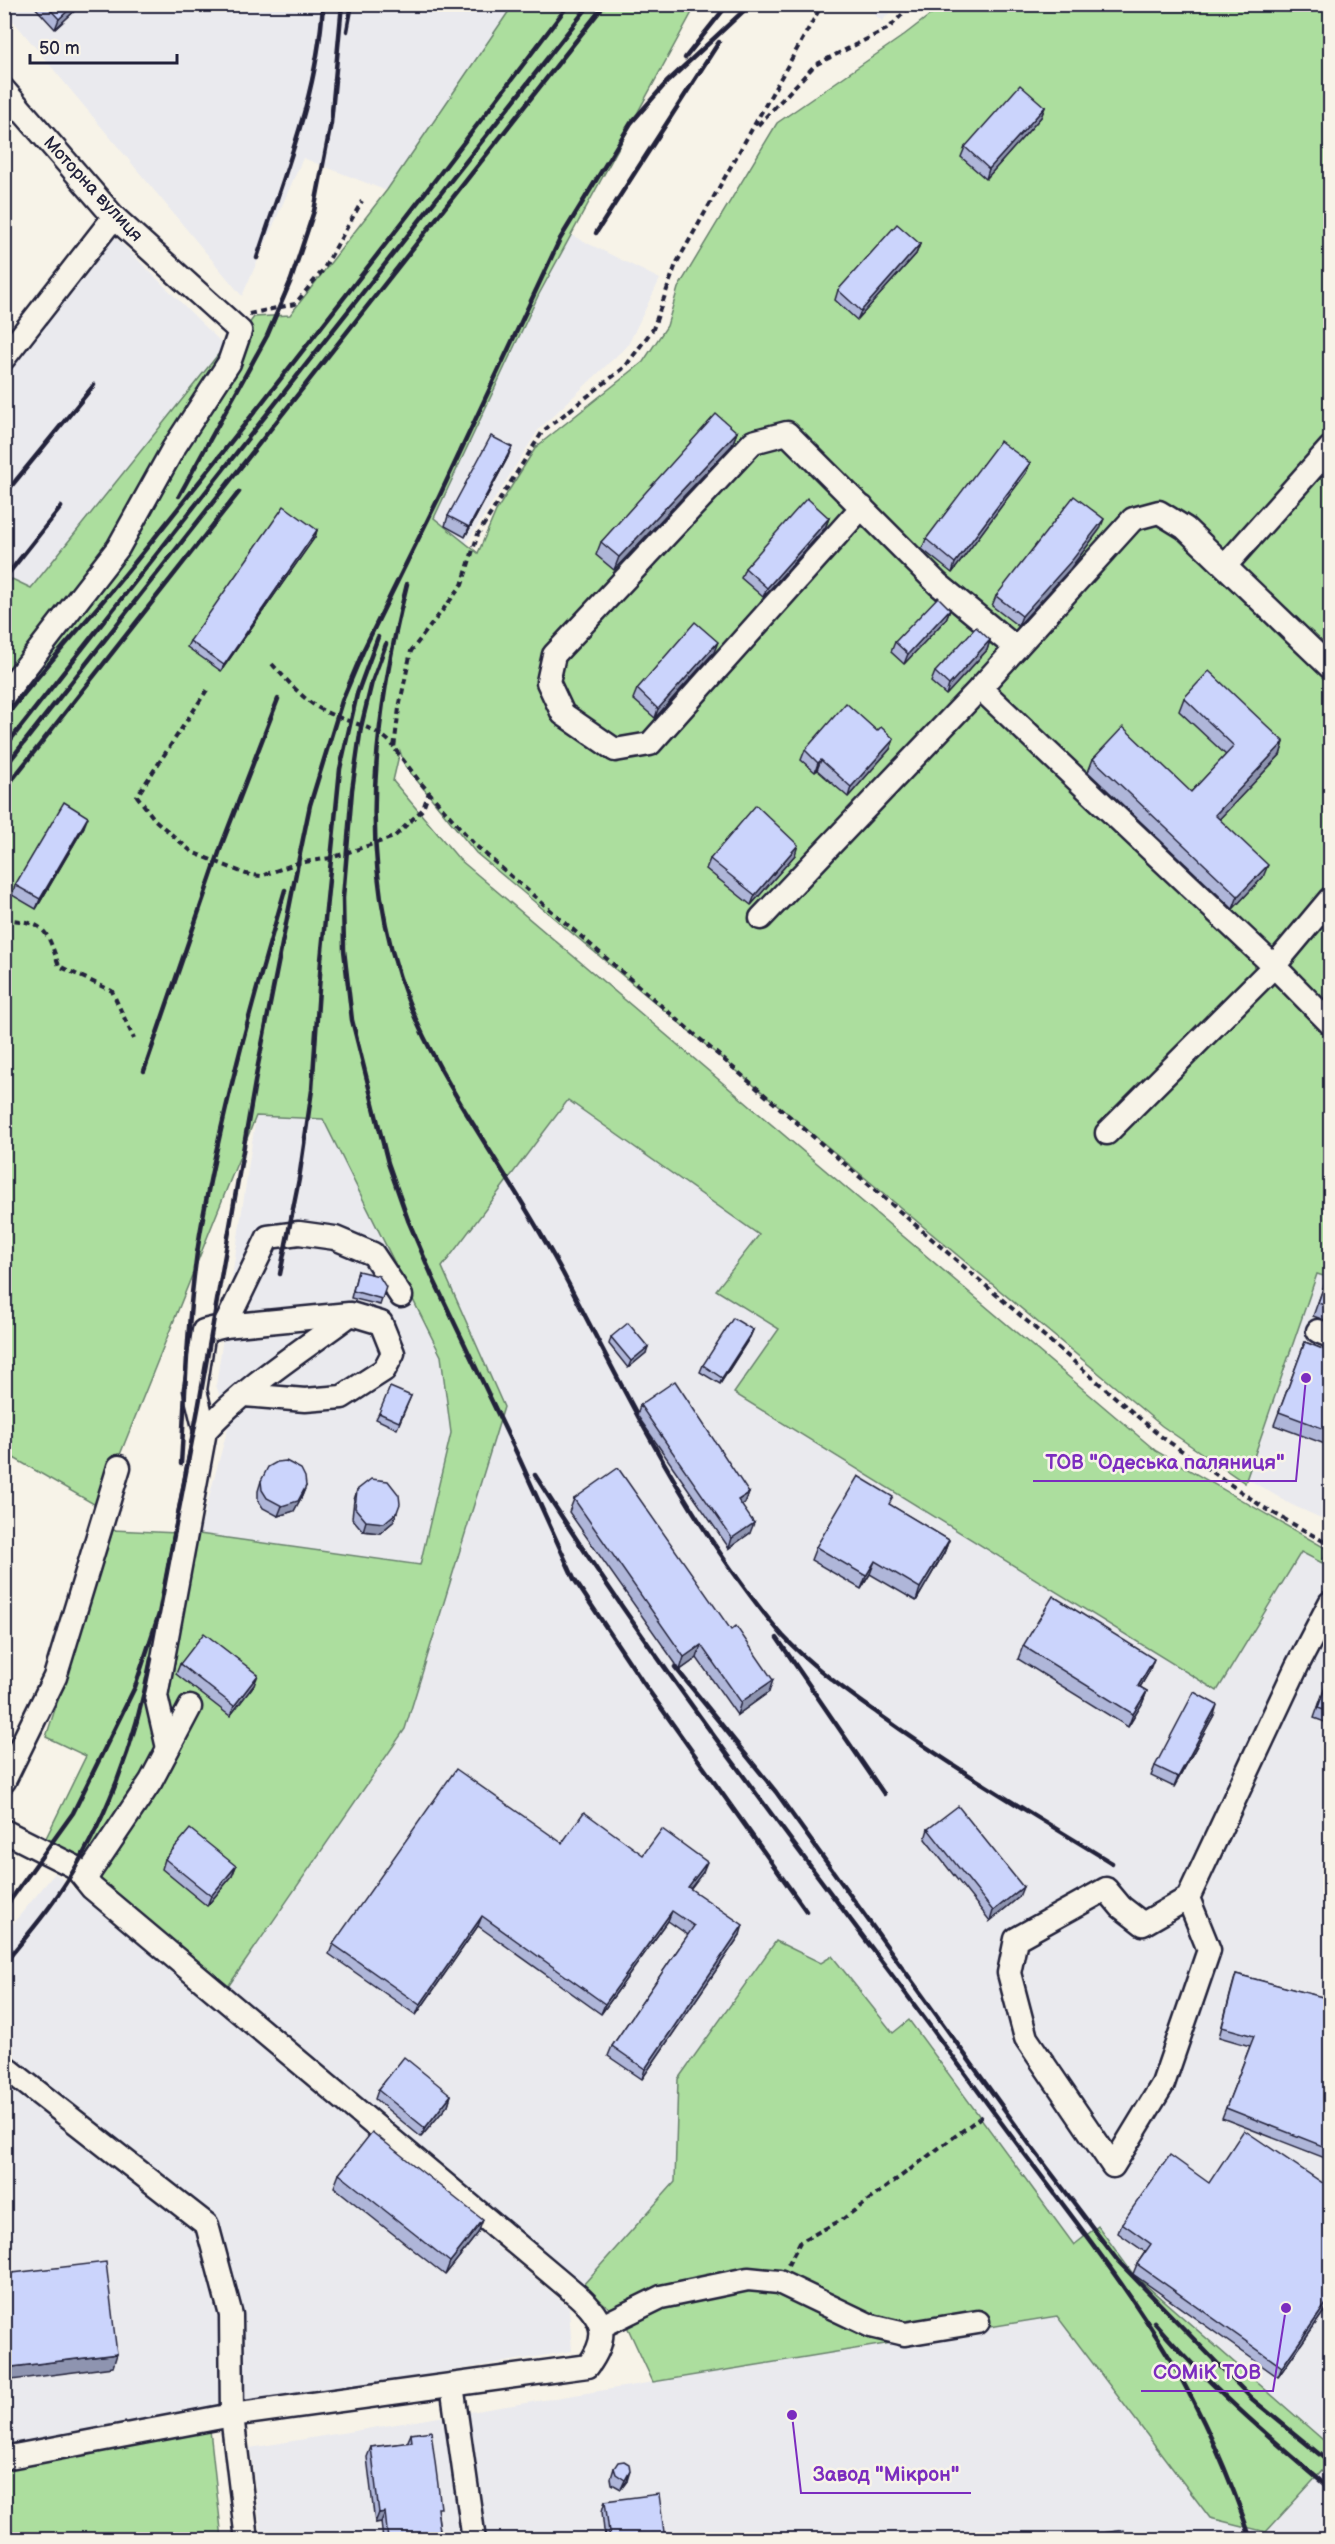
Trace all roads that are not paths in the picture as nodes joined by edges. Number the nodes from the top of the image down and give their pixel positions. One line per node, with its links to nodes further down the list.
1 (4, 90): 2 (street, Моторна вулиця)
2 (114, 217): 3 (street); 10 (street, Моторна вулиця)
3 (4, 358)
4 (1330, 448): 6 (street)
5 (862, 507): 5 (street); 7 (street)
6 (1225, 566): 7 (street); 8 (street)
7 (1016, 648): 9 (street)
8 (1330, 667)
9 (980, 688): 12 (street); 13 (street)
10 (4, 695)
11 (1330, 899): 13 (street)
12 (761, 918)
13 (1274, 966): 14 (street); 15 (street)
14 (1330, 1023)
15 (1107, 1133)
16 (401, 1296): 18 (street)
17 (351, 1314): 18 (street); 19 (street); 19 (street)
18 (225, 1326): 20 (street)
19 (244, 1395): 20 (street)
20 (205, 1431): 24 (street)
21 (119, 1467): 25 (street)
22 (1330, 1603): 28 (street)
23 (190, 1707): 24 (street)
24 (168, 1748): 27 (street)
25 (4, 1781)
26 (4, 1831): 27 (street)
27 (85, 1879): 31 (street)
28 (1188, 1898): 28 (street)
29 (4, 2067): 33 (street)
30 (978, 2322): 31 (street)
31 (602, 2326): 32 (street)
32 (452, 2385): 33 (street); 36 (street)
33 (232, 2415): 34 (street); 35 (street)
34 (4, 2458)
35 (247, 2540)
36 (474, 2540)

